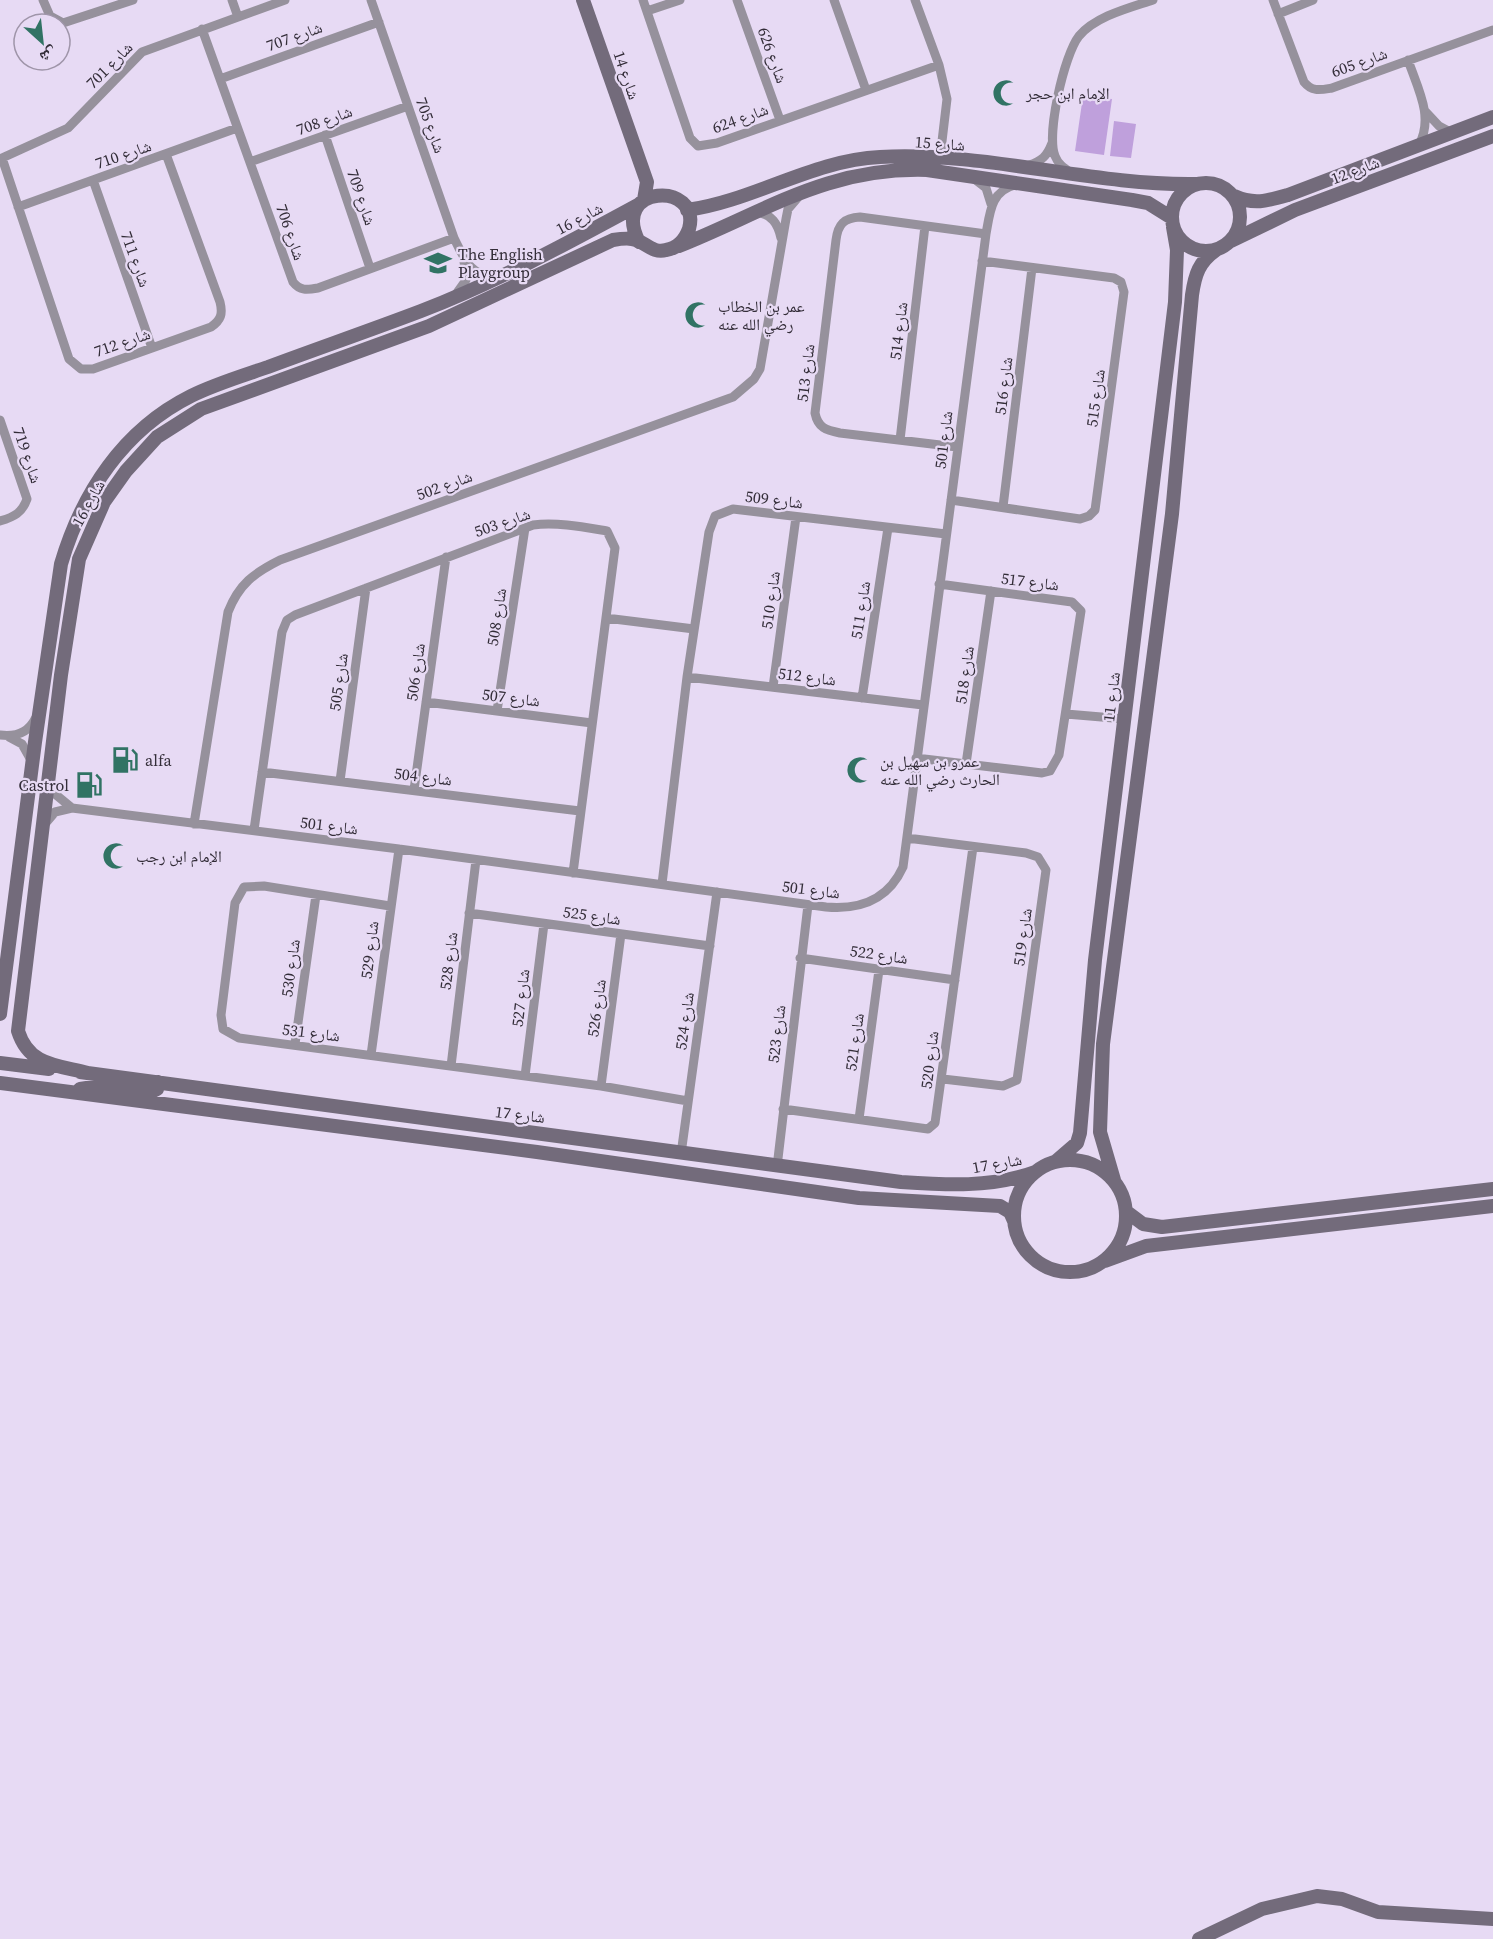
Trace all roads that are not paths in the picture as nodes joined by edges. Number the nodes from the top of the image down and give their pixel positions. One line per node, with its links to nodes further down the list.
1 (43, 0): 2 (street)
2 (133, 0)
3 (232, 0): 17 (street)
4 (285, 0): 17 (street, شارع 701)
5 (371, 0): 18 (street, شارع 705)
6 (583, 0): 38 (street, شارع 14)
7 (643, 0): 15 (street, شارع 624)
8 (680, 0): 15 (street)
9 (737, 0): 28 (street, شارع 626)
10 (834, 0): 24 (street)
11 (915, 0): 22 (street)
12 (1153, 0): 33 (street)
13 (1273, 0): 16 (street, شارع 605)
14 (1313, 0): 16 (street)
15 (647, 11): 28 (street, شارع 624)
16 (1278, 14): 21 (street, شارع 605)
17 (238, 17): 19 (street, شارع 701)
18 (379, 22): 23 (street, شارع 707); 25 (street, شارع 705)
19 (202, 29): 23 (street, شارع 706); 36 (street, شارع 701)
20 (1493, 30): 21 (street, شارع 605)
21 (1408, 60): 26 (street, شارع 605)
22 (939, 64): 24 (street, شارع 624); 37 (street)
23 (220, 79): 29 (street, شارع 706)
24 (866, 90): 28 (street, شارع 624)
25 (408, 106): 31 (street, شارع 708); 57 (street, شارع 705)
26 (1425, 111): 30 (street); 34 (street, شارع 605)
27 (1493, 117): 30 (street, شارع 12)
28 (780, 120)
29 (237, 128): 35 (street, شارع 710); 39 (street, شارع 706)
30 (1452, 133): 34 (street, شارع 12)
31 (325, 135): 39 (street, شارع 708); 65 (street, شارع 709)
32 (1493, 136): 59 (street, شارع 12)
33 (1053, 141): 40 (street); 41 (street)
34 (1419, 145): 48 (street, شارع 12)
35 (166, 154): 43 (street, شارع 710); 70 (street, شارع 712)
36 (1, 158): 51 (street, شارع 712)
37 (940, 158): 40 (street, شارع 15); 52 (street, شارع 15)
38 (639, 161): 47 (street, شارع 14); 49 (street, شارع 14)
39 (250, 162): 65 (street, شارع 706)
40 (1020, 167): 41 (street, شارع 15)
41 (1072, 174): 45 (street, شارع 15)
42 (973, 178): 44 (street, شارع 15); 46 (street, شارع 15); 50 (street)
43 (93, 180): 51 (street, شارع 710); 70 (street, شارع 711)
44 (1018, 184): 50 (street); 54 (street, شارع 15)
45 (1197, 184): 48 (street); 54 (street)
46 (804, 191): 53 (street, شارع 15); 58 (street, شارع 502)
47 (665, 194): 49 (street); 52 (street)
48 (1234, 196): 59 (street)
49 (641, 202): 60 (street); 67 (street, شارع 16)
50 (991, 204): 56 (street, شارع 501)
51 (18, 207): 70 (street, شارع 712)
52 (687, 210): 61 (street)
53 (754, 212): 58 (street); 61 (street, شارع 15)
54 (1172, 222): 62 (street); 77 (street, شارع 11)
55 (925, 226): 56 (street, شارع 513); 75 (street, شارع 514); 75 (street, شارع 513)
56 (986, 234): 64 (street, شارع 501)
57 (454, 238): 63 (street, شارع 705); 65 (street, شارع 706)
58 (782, 241): 114 (street, شارع 502)
59 (1231, 241): 62 (street)
60 (639, 242): 61 (street); 71 (street, شارع 16)
61 (677, 247)
62 (1216, 250): 85 (street)
63 (464, 258): 67 (street, شارع 705); 68 (street, شارع 705)
64 (982, 261): 66 (street, شارع 515); 76 (street, شارع 501)
65 (370, 268)
66 (1032, 268): 79 (street, شارع 516); 79 (street, شارع 515)
67 (498, 276): 68 (street, شارع 16)
68 (453, 297): 69 (street, شارع 16)
69 (423, 310): 71 (street); 72 (street, شارع 16)
70 (152, 348)
71 (363, 351): 73 (street, شارع 16)
72 (294, 357): 73 (street); 99 (street, شارع 16)
73 (232, 396): 109 (street, شارع 16)
74 (0, 420): 81 (street, شارع 719)
75 (900, 440): 76 (street, شارع 513)
76 (957, 447): 78 (street, شارع 501)
77 (1156, 471): 85 (street); 88 (street, شارع 11)
78 (951, 500): 79 (street, شارع 515); 84 (street, شارع 501)
79 (1003, 507)
80 (796, 517): 83 (street, شارع 509); 92 (street, شارع 509); 95 (street, شارع 510)
81 (0, 521)
82 (525, 528): 86 (street, شارع 503); 91 (street, شارع 503); 100 (street, شارع 508)
83 (888, 528): 84 (street, شارع 509); 96 (street, شارع 511)
84 (946, 534): 87 (street, شارع 501)
85 (1167, 548): 93 (street)
86 (446, 557): 89 (street, شارع 503); 97 (street, شارع 506)
87 (939, 584): 90 (street, شارع 517); 98 (street, شارع 501)
88 (1142, 585): 93 (street); 102 (street, شارع 11)
89 (366, 588): 108 (street, شارع 503); 110 (street, شارع 505)
90 (991, 591): 101 (street, شارع 517); 107 (street, شارع 518)
91 (606, 618): 92 (street); 103 (street, شارع 503)
92 (694, 629): 94 (street, شارع 509)
93 (1153, 662): 157 (street)
94 (687, 677): 95 (street, شارع 512); 123 (street, شارع 509)
95 (773, 687): 96 (street, شارع 512)
96 (862, 698): 98 (street, شارع 512)
97 (426, 702): 100 (street, شارع 507); 111 (street, شارع 506)
98 (923, 705): 105 (street, شارع 501)
99 (39, 708): 104 (street); 106 (street, شارع 16)
100 (497, 711): 103 (street, شارع 507)
101 (1066, 714): 102 (street); 107 (street, شارع 517)
102 (1125, 719): 154 (street, شارع 11)
103 (592, 723): 113 (street, شارع 503)
104 (3, 736): 106 (street)
105 (916, 758): 107 (street, شارع 517); 117 (street, شارع 501)
106 (32, 762): 121 (street, شارع 16)
107 (966, 764)
108 (262, 772): 110 (street, شارع 504); 116 (street, شارع 503)
109 (50, 781): 112 (street); 115 (street, شارع 16)
110 (340, 781): 111 (street, شارع 504)
111 (414, 790): 113 (street, شارع 504)
112 (72, 808): 114 (street, شارع 501); 115 (street)
113 (580, 811): 122 (street, شارع 503)
114 (194, 824): 116 (street, شارع 501)
115 (44, 826): 133 (street, شارع 16)
116 (254, 830): 119 (street, شارع 501)
117 (908, 838): 118 (street, شارع 519); 126 (street, شارع 501)
118 (973, 847): 135 (street, شارع 520); 143 (street, شارع 519)
119 (399, 849): 120 (street, شارع 501); 127 (street, شارع 529)
120 (476, 860): 122 (street, شارع 501); 128 (street, شارع 528)
121 (20, 863): 133 (street); 136 (street, شارع 16)
122 (573, 873): 123 (street, شارع 501)
123 (662, 884): 124 (street, شارع 501)
124 (717, 892): 126 (street, شارع 501); 131 (street, شارع 524)
125 (316, 895): 127 (street, شارع 531); 137 (street, شارع 530); 137 (street, شارع 531)
126 (808, 905): 132 (street, شارع 523)
127 (390, 906): 138 (street, شارع 529)
128 (470, 913): 129 (street, شارع 525); 140 (street, شارع 528)
129 (544, 924): 130 (street, شارع 525); 142 (street, شارع 527)
130 (621, 934): 131 (street, شارع 525); 146 (street, شارع 526)
131 (710, 946): 148 (street, شارع 524)
132 (800, 958): 134 (street, شارع 522); 149 (street, شارع 523)
133 (25, 968): 141 (street, شارع 16)
134 (879, 970): 135 (street, شارع 522); 150 (street, شارع 521)
135 (954, 980): 143 (street, شارع 520)
136 (0, 1014)
137 (295, 1044): 138 (street, شارع 531)
138 (371, 1055): 140 (street, شارع 531)
139 (0, 1063): 141 (street, شارع 17)
140 (451, 1066): 142 (street, شارع 531)
141 (88, 1073): 144 (street, شارع 17)
142 (525, 1076): 146 (street, شارع 531)
143 (943, 1079): 150 (street, شارع 520)
144 (158, 1082): 147 (street); 151 (street, شارع 17)
145 (0, 1083): 147 (street)
146 (601, 1086): 148 (street, شارع 531)
147 (66, 1092): 152 (street)
148 (688, 1101): 153 (street, شارع 524)
149 (783, 1109): 150 (street, شارع 520); 155 (street, شارع 523)
150 (859, 1119)
151 (604, 1141): 152 (street); 153 (street, شارع 17)
152 (537, 1152): 161 (street)
153 (681, 1154): 155 (street, شارع 17)
154 (1055, 1162): 156 (street); 157 (street)
155 (777, 1167): 156 (street, شارع 17)
156 (1035, 1172): 161 (street)
157 (1114, 1180): 160 (street)
158 (1493, 1188): 160 (street)
159 (1493, 1206): 162 (street)
160 (1127, 1212): 162 (street)
161 (1014, 1221): 162 (street)
162 (1105, 1261)
163 (1493, 1918): 164 (street)
164 (1199, 1939)

